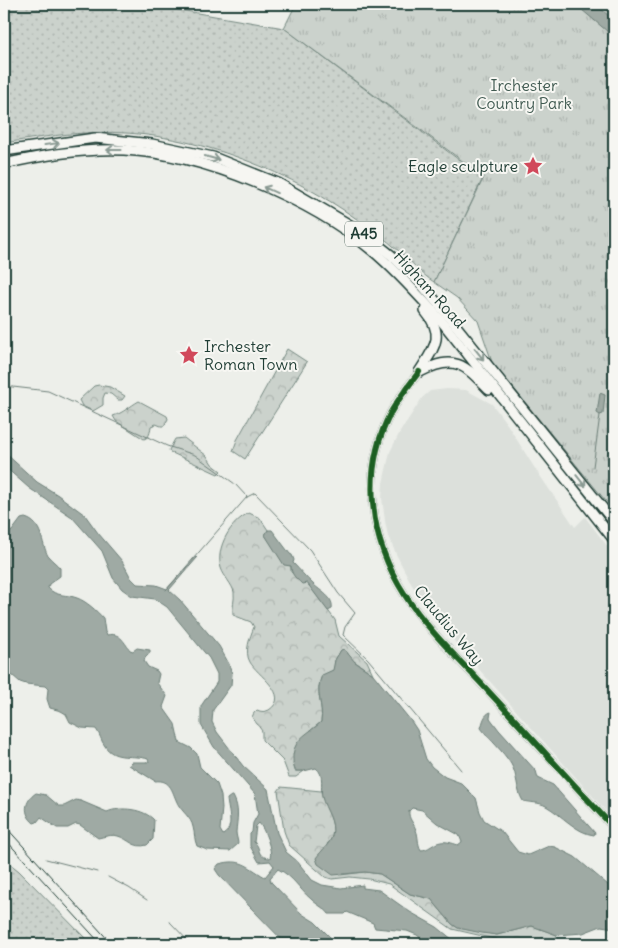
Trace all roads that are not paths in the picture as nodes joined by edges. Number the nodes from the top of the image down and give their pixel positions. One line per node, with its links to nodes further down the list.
1 (4, 152): 6 (highway, Higham Road / A45, one-way to 6)
2 (4, 164): 3 (highway, Higham Road / A45, one-way to 2)
3 (372, 250): 4 (highway); 5 (highway, Higham Road / A45)
4 (419, 372): 5 (highway); 8 (street, Claudius Way)
5 (526, 428): 7 (highway, Higham Road / A45)
6 (614, 522)
7 (614, 540)
8 (614, 828)

